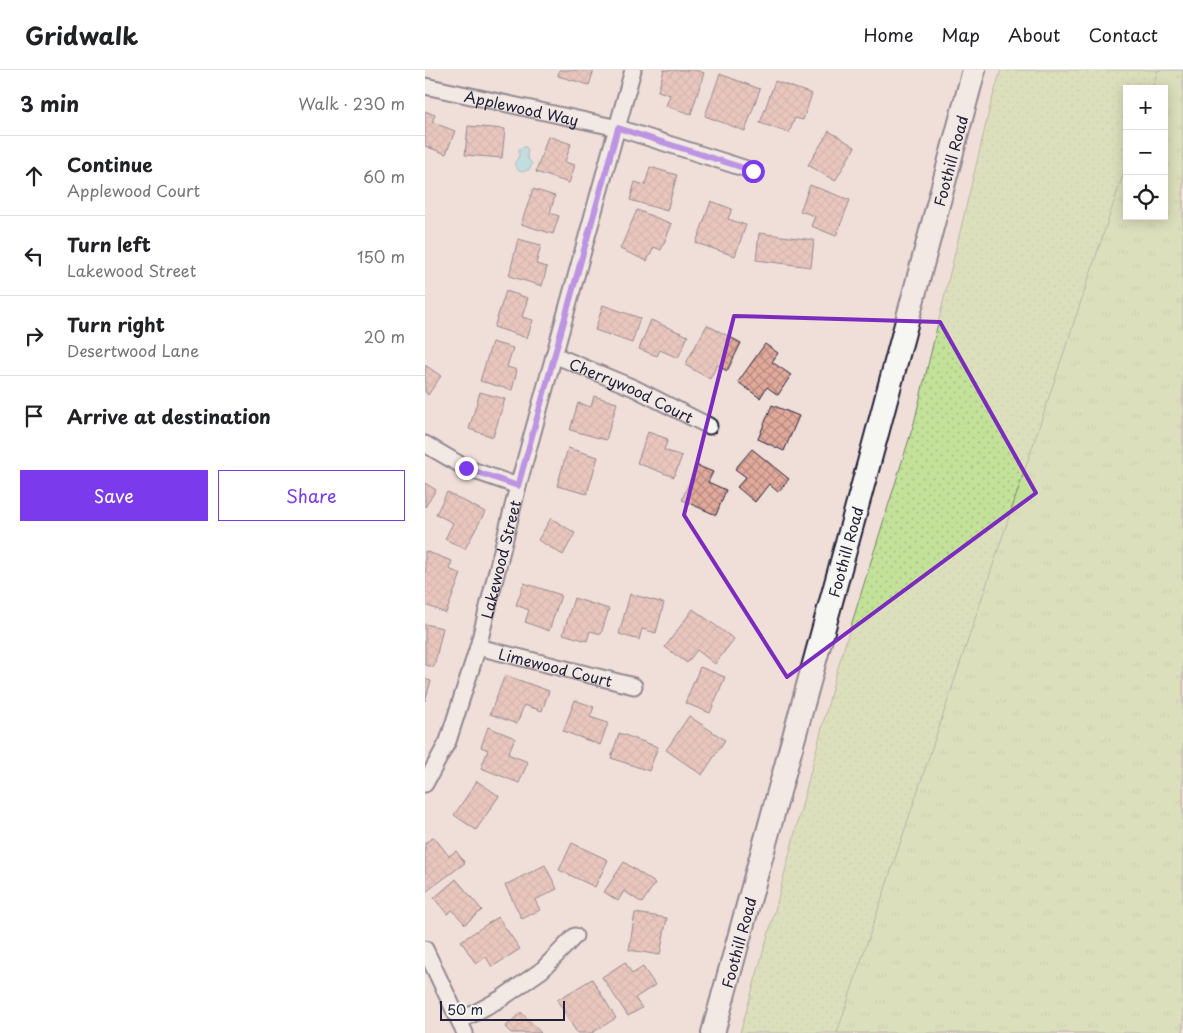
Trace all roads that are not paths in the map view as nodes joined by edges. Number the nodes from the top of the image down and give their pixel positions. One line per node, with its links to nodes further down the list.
1 (633, 70): 4 (street, Lakewood Street)
2 (969, 71): 16 (main road, Foothill Road)
3 (425, 86): 4 (street, Applewood Way)
4 (618, 128): 5 (street, Applewood Way); 6 (street, Lakewood Street)
5 (753, 171)
6 (554, 355): 7 (street, Cherrywood Court); 9 (street, Lakewood Street)
7 (709, 426)
8 (425, 444): 9 (street)
9 (518, 486): 10 (street, Lakewood Street)
10 (478, 647): 11 (street, Limewood Court); 12 (street, Lakewood Street)
11 (634, 686)
12 (425, 784)
13 (575, 936): 15 (street)
14 (425, 949): 15 (street)
15 (462, 1027)
16 (713, 1033)

